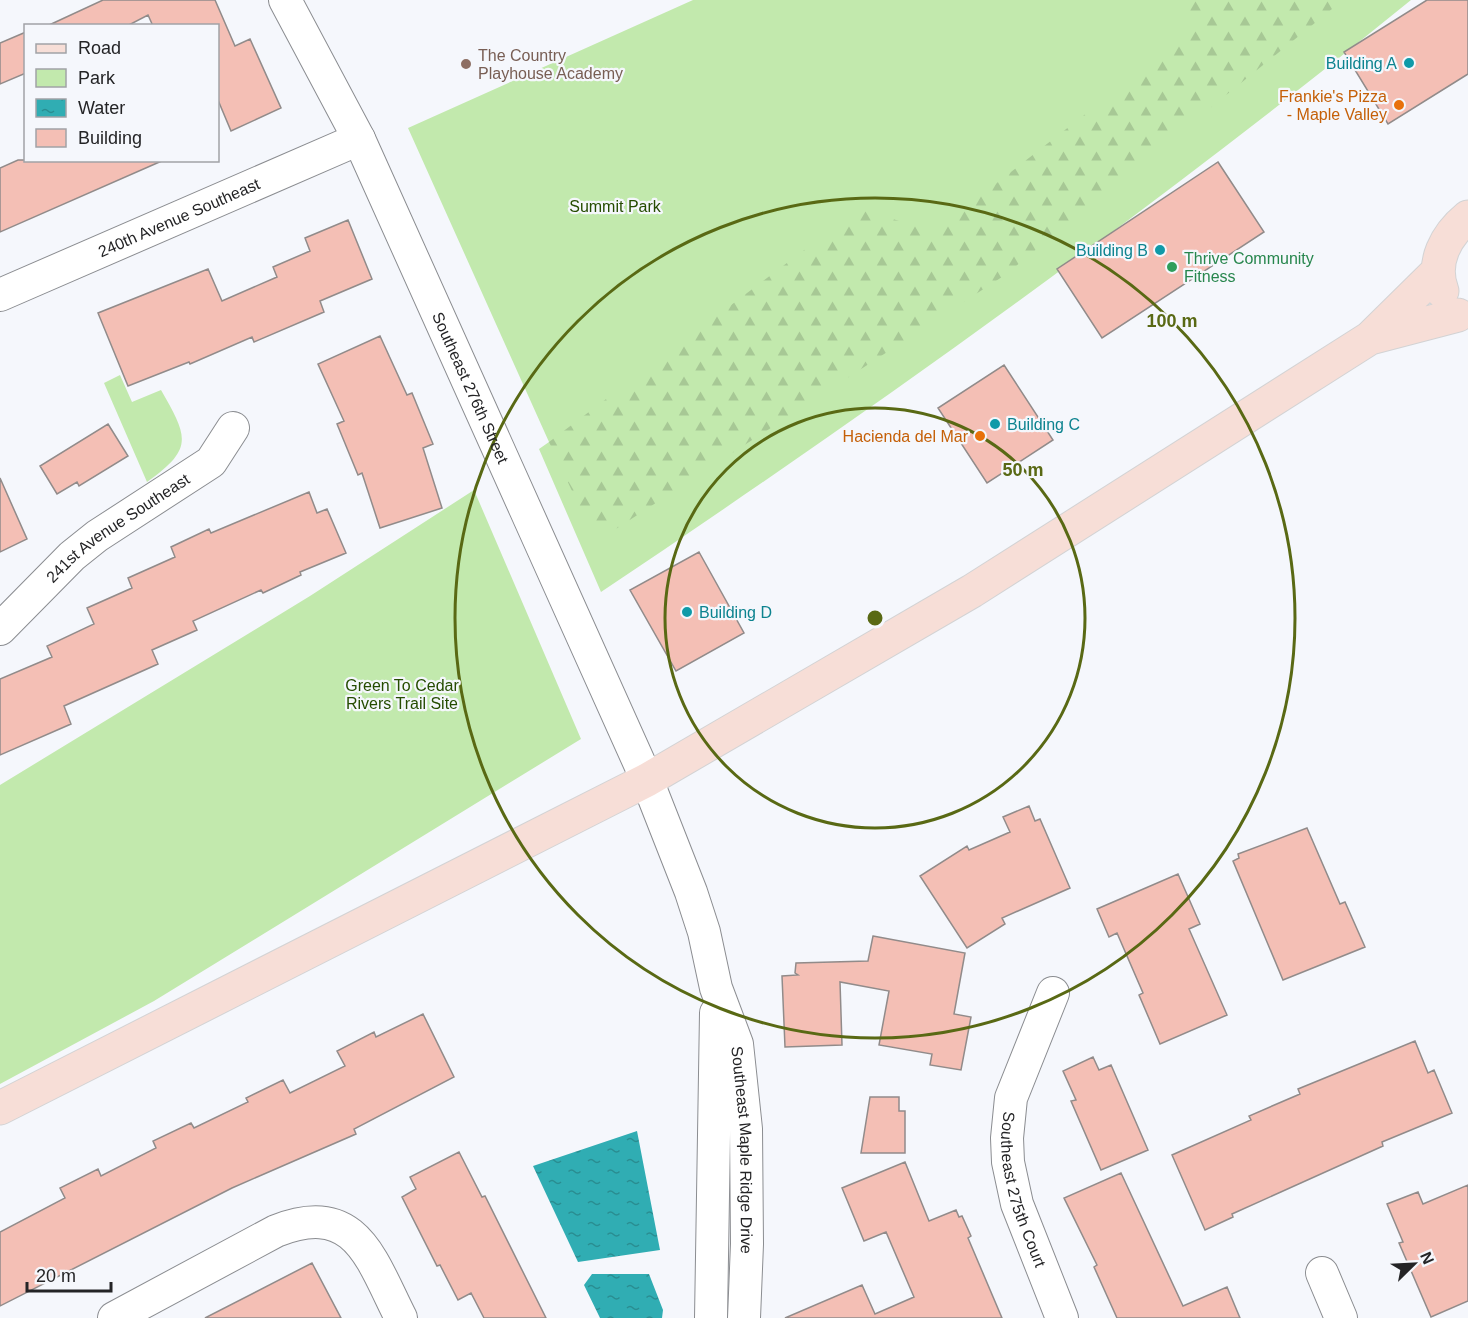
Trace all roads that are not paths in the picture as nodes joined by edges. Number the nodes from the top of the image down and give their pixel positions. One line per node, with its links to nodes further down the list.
1 (285, 0): 2 (street, Southeast 276th Street)
2 (359, 139): 5 (street, 240th Avenue Southeast); 10 (street, Southeast 276th Street)
3 (1468, 217): 4 (main road)
4 (1438, 271): 6 (main road); 7 (main road)
5 (0, 295)
6 (1463, 318): 7 (main road)
7 (1370, 338): 10 (main road)
8 (233, 428): 9 (street, 241st Avenue Southeast)
9 (0, 629)
10 (647, 780): 11 (street, Southeast Maple Ridge Drive); 13 (main road)
11 (716, 988): 17 (street, Southeast Maple Ridge Drive); 18 (street, Southeast Maple Ridge Drive)
12 (1053, 993): 19 (street, Southeast 275th Court)
13 (0, 1108)
14 (1322, 1273): 20 (street)
15 (114, 1318): 16 (street)
16 (400, 1318)
17 (711, 1318)
18 (744, 1318)
19 (1062, 1318)
20 (1341, 1318)

